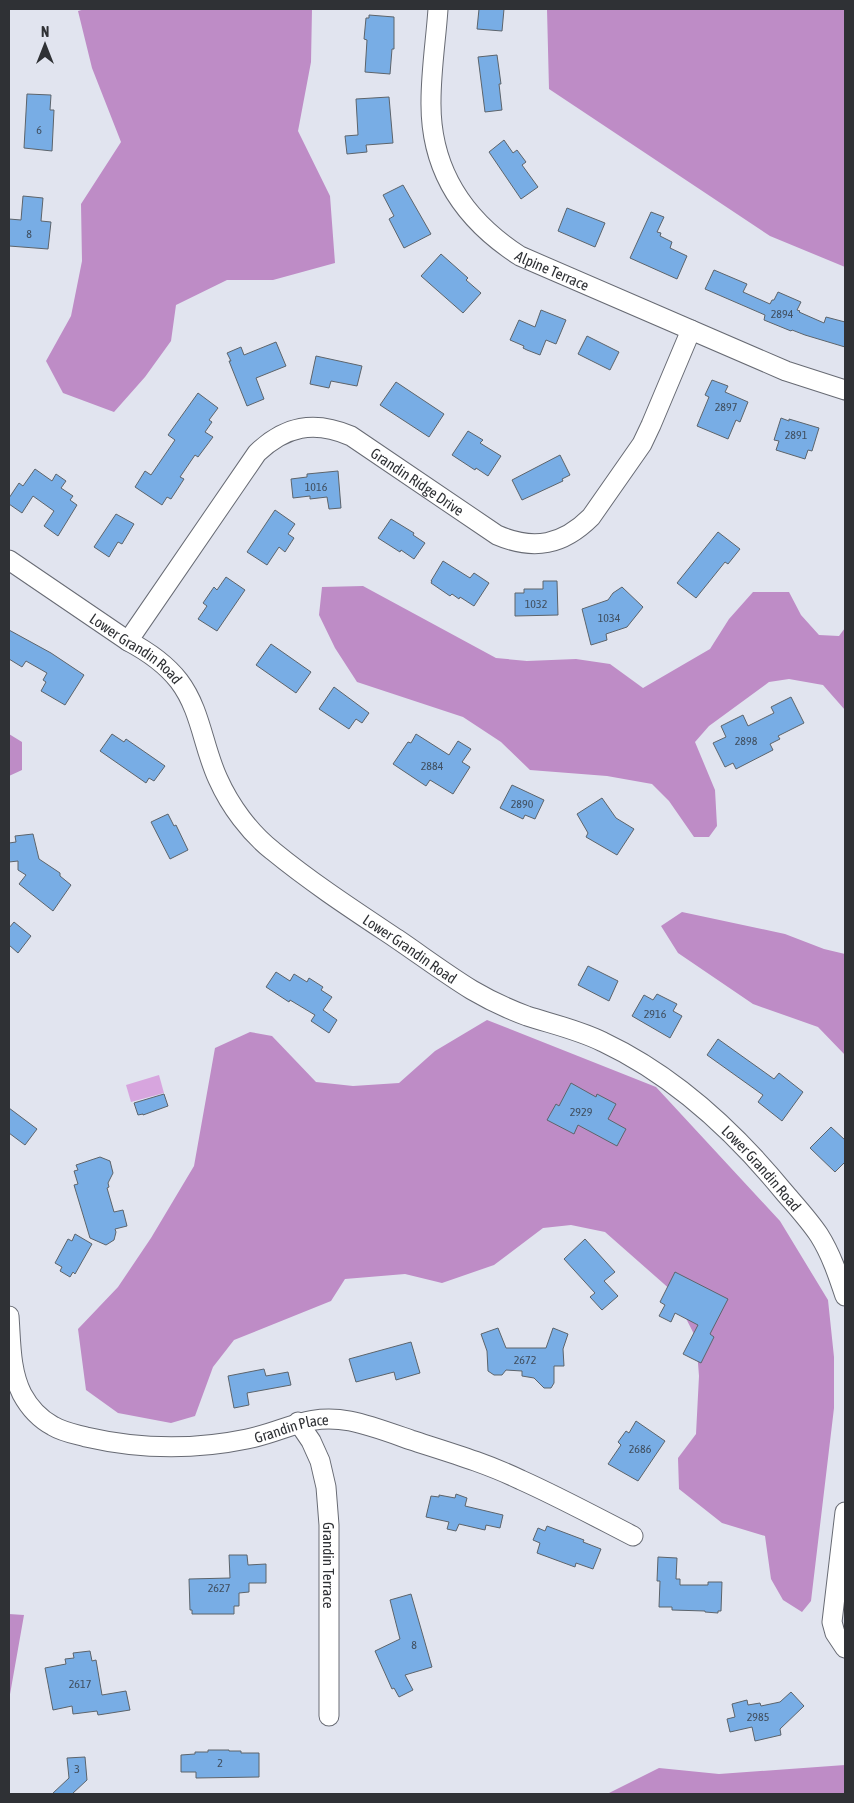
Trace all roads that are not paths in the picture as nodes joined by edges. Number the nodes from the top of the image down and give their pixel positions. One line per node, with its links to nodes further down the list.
1 (438, 9): 2 (street, Alpine Terrace)
2 (692, 330): 3 (street, Alpine Terrace); 5 (street, Grandin Ridge Drive)
3 (845, 390)
4 (9, 560): 5 (street, Lower Grandin Road)
5 (128, 641): 6 (street, Lower Grandin Road)
6 (845, 1296)
7 (9, 1316): 8 (street, Grandin Place)
8 (298, 1422): 10 (street, Grandin Place); 12 (street, Grandin Terrace)
9 (845, 1512): 11 (street)
10 (633, 1536)
11 (845, 1648)
12 (329, 1716)

